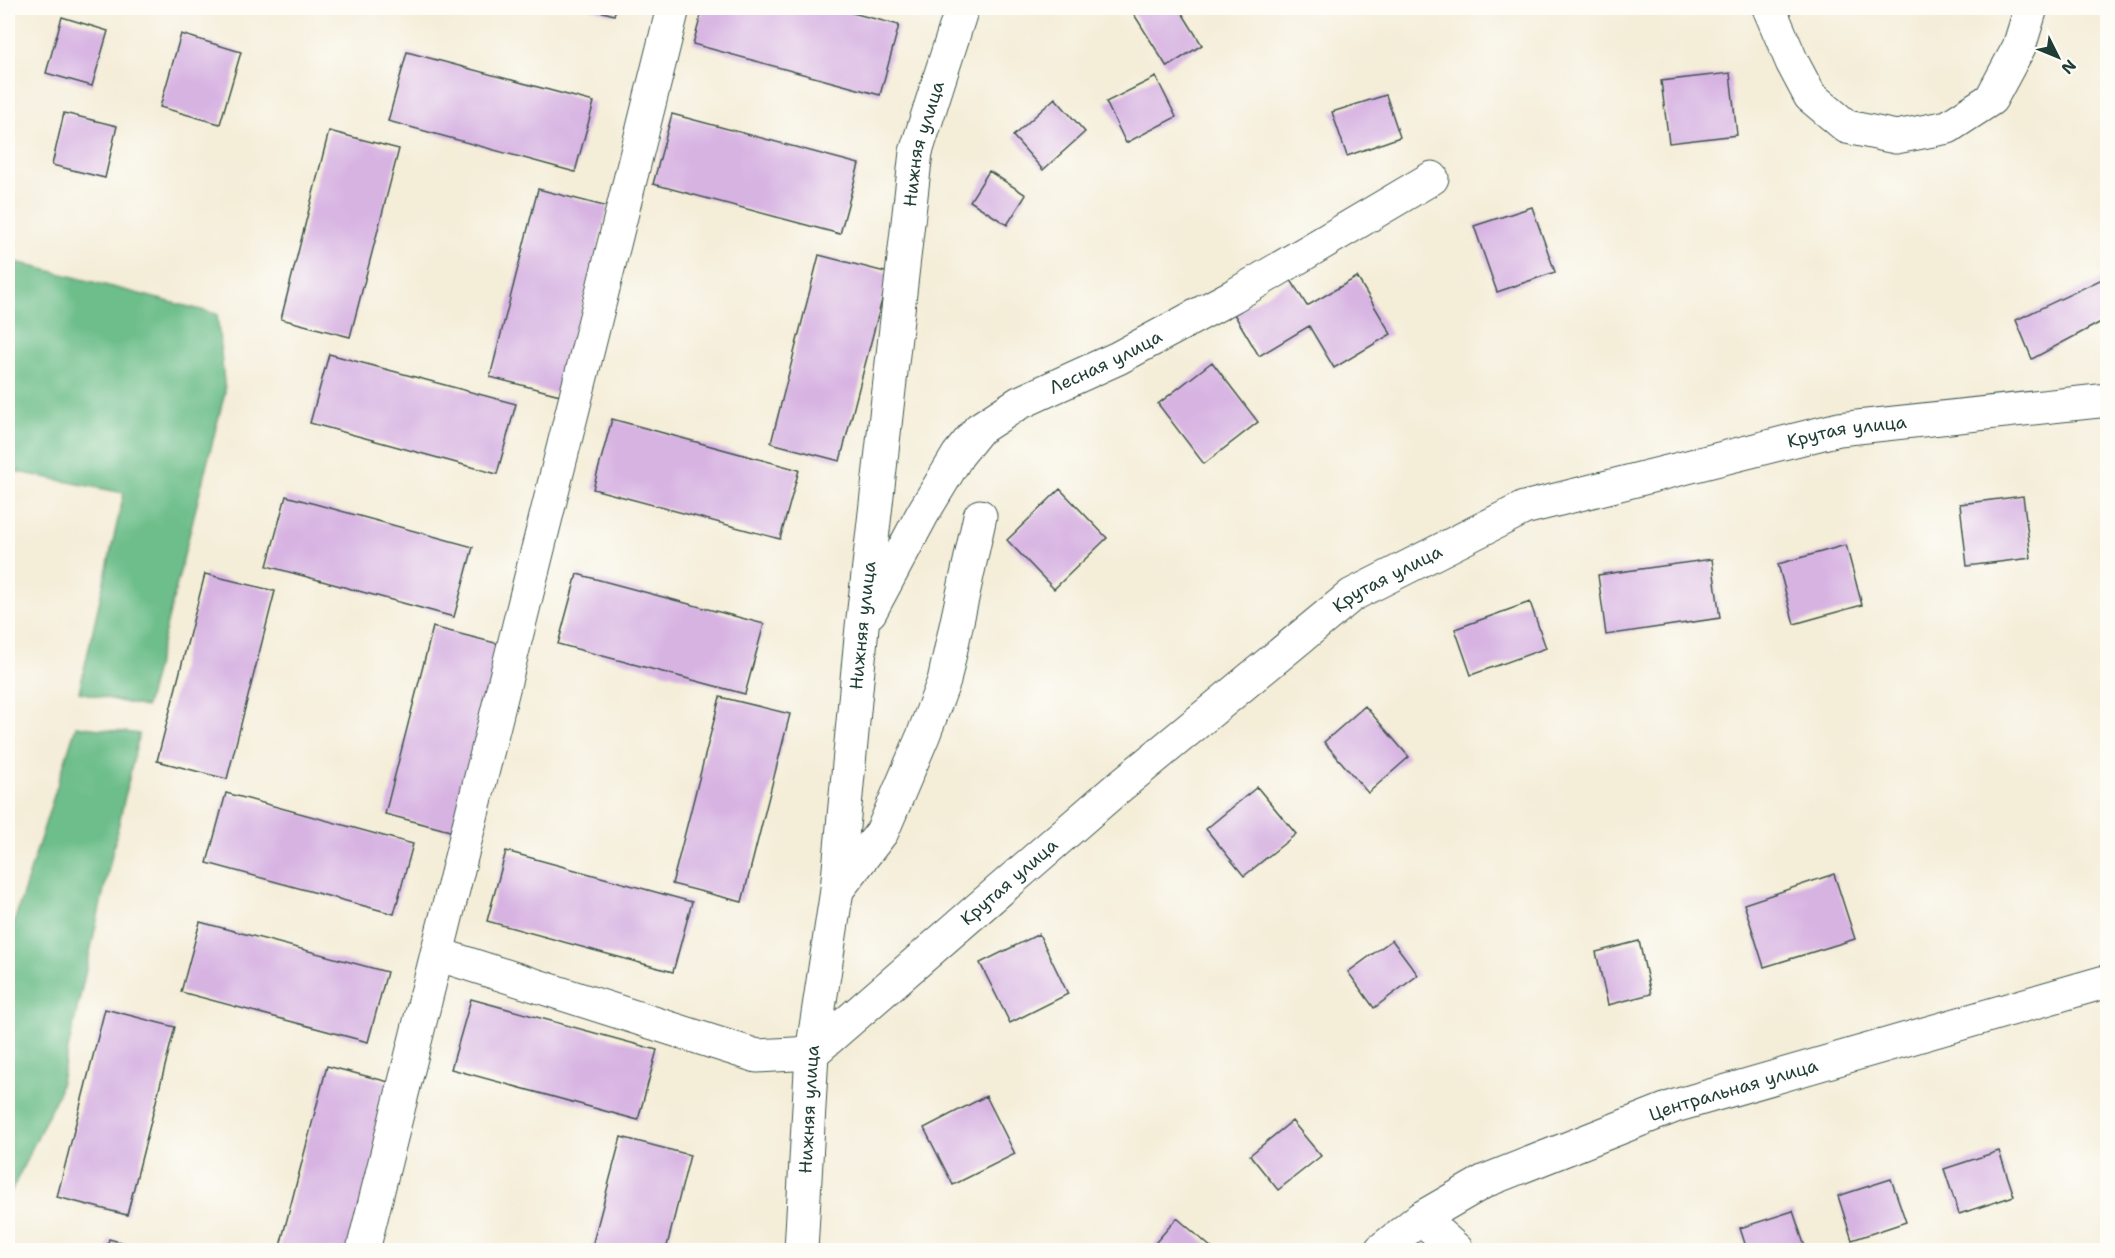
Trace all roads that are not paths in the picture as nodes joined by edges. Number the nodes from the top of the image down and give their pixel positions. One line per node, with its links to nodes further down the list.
1 (673, 8): 10 (street)
2 (1769, 8): 3 (street)
3 (2031, 8)
4 (963, 14): 8 (street, Нижняя улица)
5 (1432, 178): 8 (street, Лесная улица)
6 (2108, 400): 12 (street, Крутая улица)
7 (980, 516): 9 (street)
8 (862, 627): 9 (street, Нижняя улица)
9 (837, 890): 12 (street, Нижняя улица)
10 (436, 954): 12 (street); 14 (street)
11 (2108, 981): 13 (street, Центральная улица)
12 (812, 1053): 15 (street, Нижняя улица)
13 (1421, 1218): 16 (street, Центральная улица); 17 (street)
14 (363, 1251)
15 (801, 1251)
16 (1381, 1251)
17 (1456, 1251)

